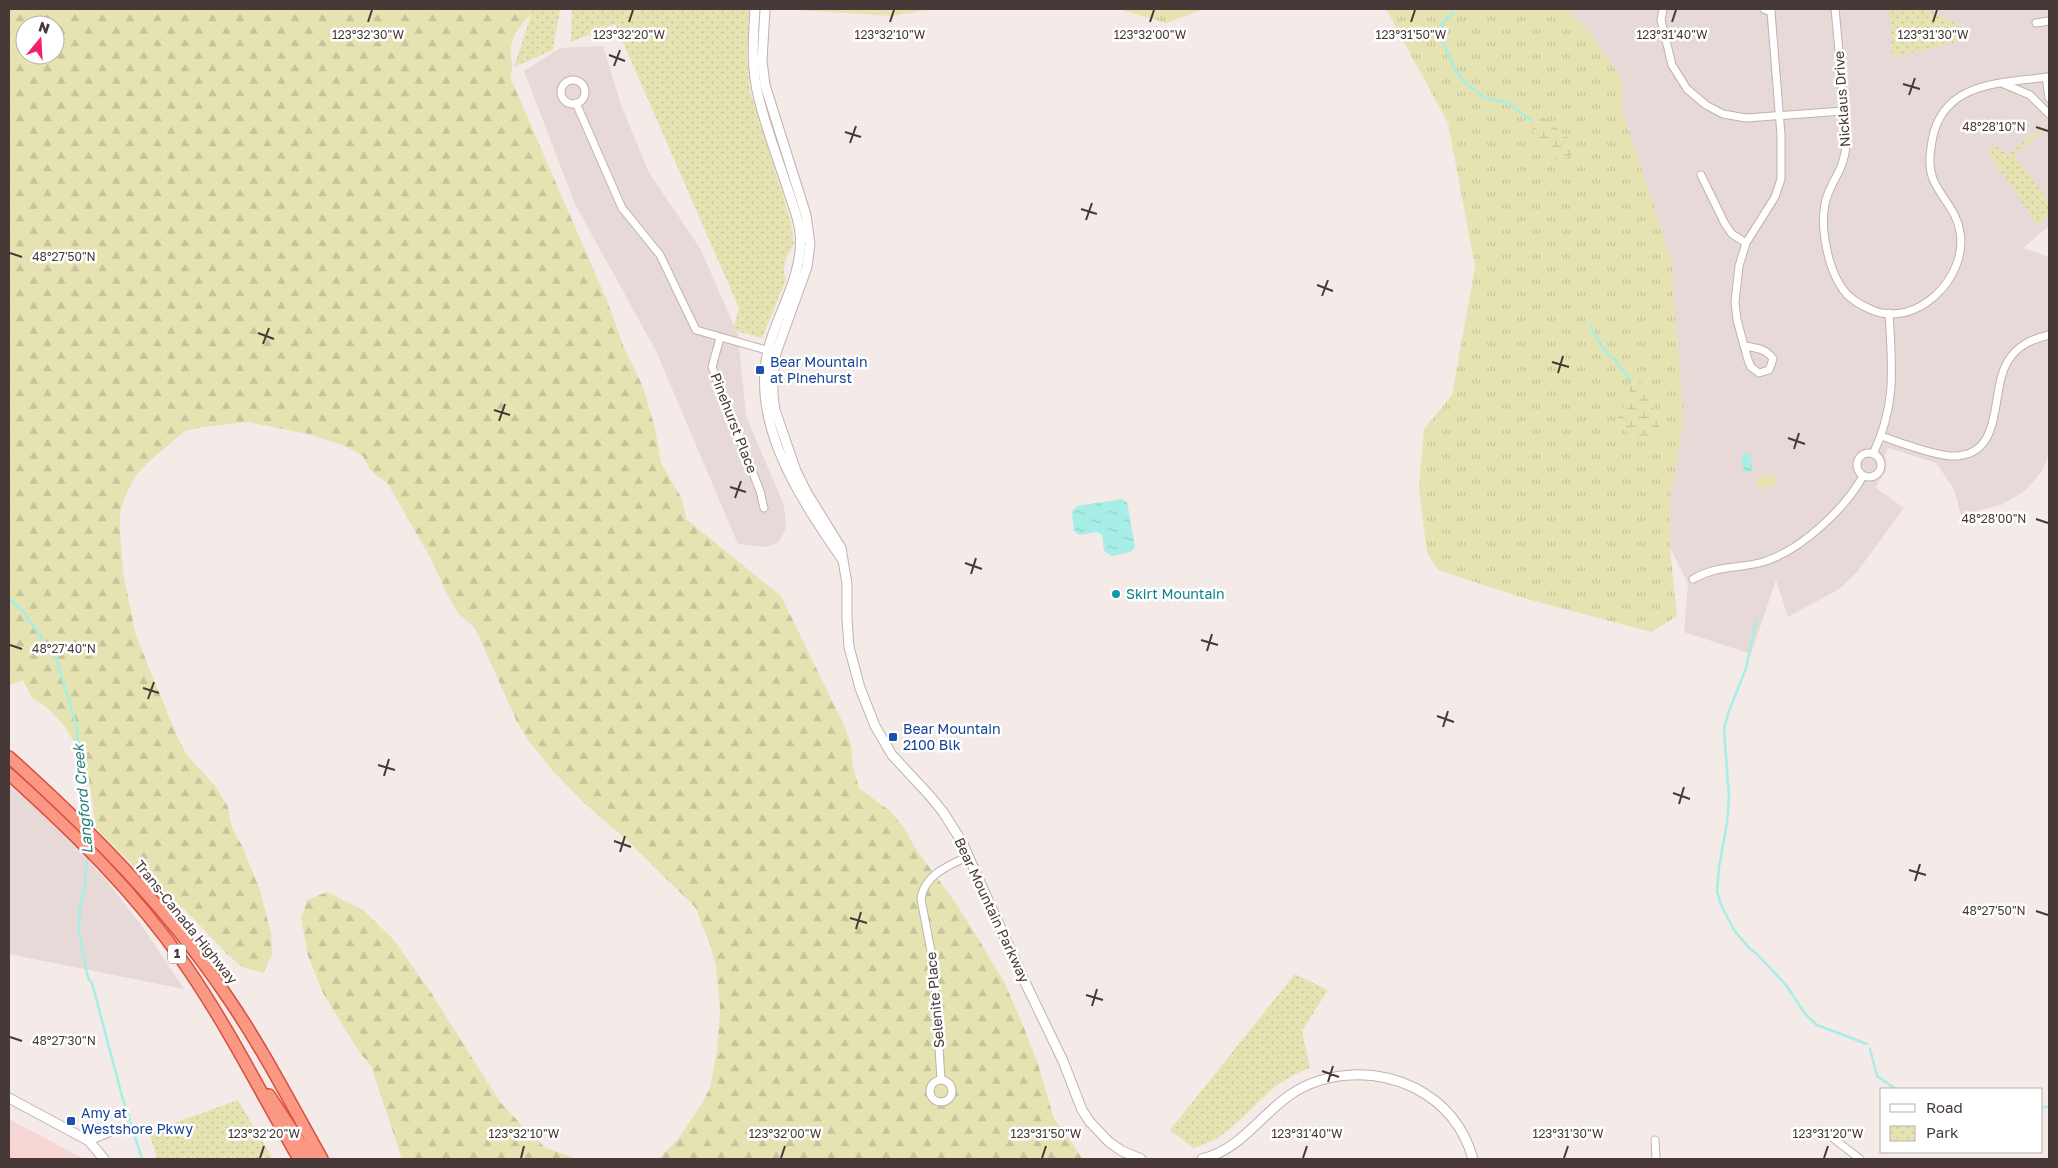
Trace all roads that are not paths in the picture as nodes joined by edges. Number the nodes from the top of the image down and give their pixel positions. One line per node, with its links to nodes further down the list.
1 (755, 9): 21 (street, Bear Mountain Parkway)
2 (764, 9): 21 (street, Bear Mountain Parkway)
3 (1662, 9): 14 (street)
4 (1836, 9): 12 (street, Nicklaus Drive)
5 (1770, 10): 14 (street)
6 (2049, 21): 7 (street)
7 (2036, 23)
8 (2048, 77): 9 (street); 10 (street)
9 (2001, 83): 13 (street); 17 (street)
10 (2049, 98)
11 (576, 103): 19 (street)
12 (1844, 111): 14 (street); 17 (street, Nicklaus Drive)
13 (2049, 114)
14 (1779, 116): 16 (street)
15 (1701, 175): 16 (street)
16 (1746, 243): 20 (street)
17 (1889, 314): 22 (street)
18 (2049, 336): 22 (street)
19 (720, 338): 21 (street); 25 (street, Pinehurst Place)
20 (1744, 346): 20 (street)
21 (772, 352): 31 (street, Bear Mountain Parkway)
22 (1881, 436): 23 (street)
23 (1873, 454): 24 (street); 24 (street)
24 (1863, 476): 26 (street)
25 (764, 508)
26 (1693, 580)
27 (9, 756): 42 (highway, Trans-Canada Highway / 1)
28 (9, 766): 30 (highway)
29 (9, 774): 30 (highway, Trans-Canada Highway / 1)
30 (81, 840): 33 (highway, Trans-Canada Highway / 1)
31 (969, 856): 32 (street, Selenite Place); 43 (street, Bear Mountain Parkway)
32 (941, 1080)
33 (255, 1082): 40 (highway, Trans-Canada Highway / 1); 41 (highway)
34 (9, 1098): 38 (street)
35 (121, 1128): 38 (street)
36 (1834, 1139): 47 (street)
37 (1655, 1140): 46 (street)
38 (89, 1141): 39 (street)
39 (104, 1159)
40 (299, 1159)
41 (311, 1159)
42 (322, 1159)
43 (1141, 1159)
44 (1202, 1159): 45 (street)
45 (1473, 1159)
46 (1656, 1159)
47 (1860, 1159)

